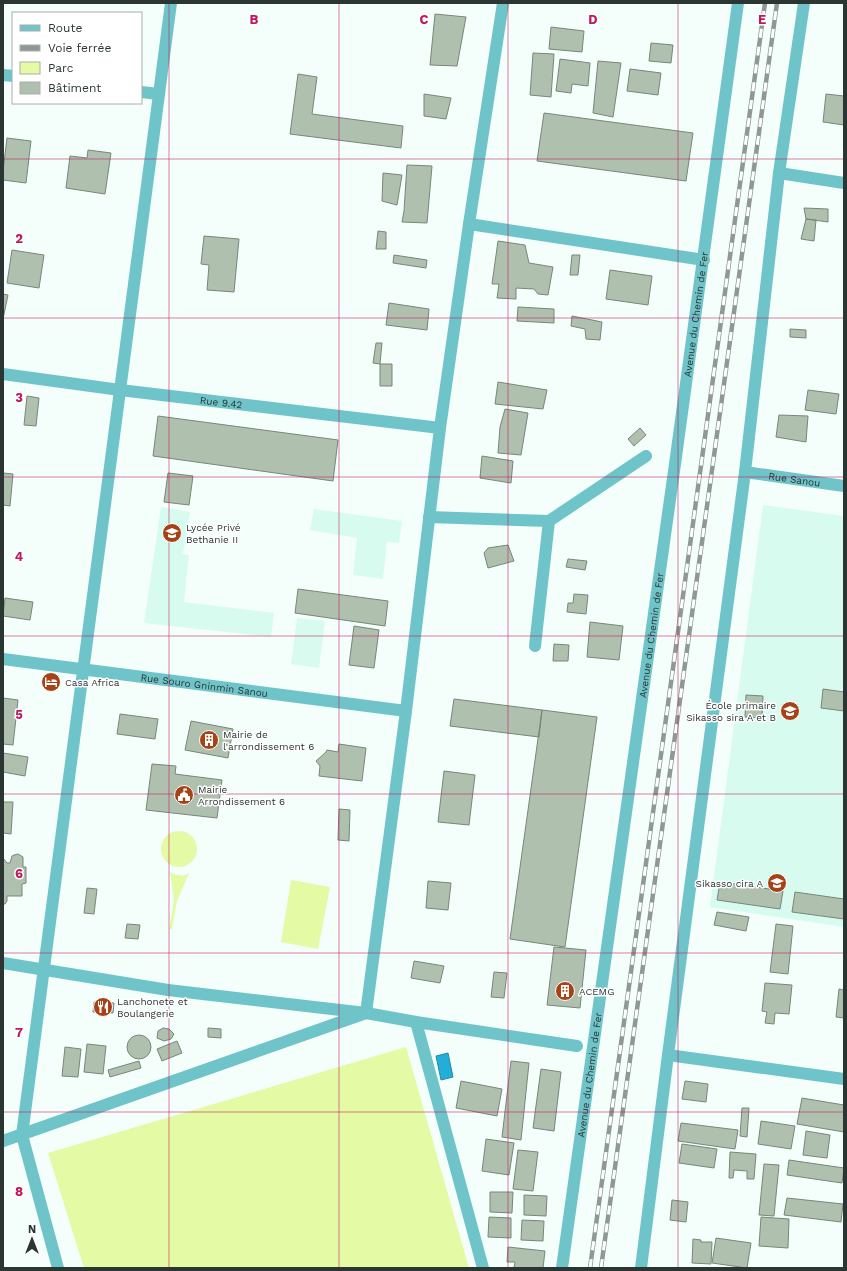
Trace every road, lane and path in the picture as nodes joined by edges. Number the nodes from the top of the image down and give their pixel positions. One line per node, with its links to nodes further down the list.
1 (171, 3): 6 (street)
2 (503, 3): 9 (street)
3 (738, 3): 10 (street, Avenue du Chemin de Fer)
4 (804, 3): 7 (street)
5 (142, 92): 6 (street)
6 (159, 94): 12 (street)
7 (779, 174): 8 (street); 15 (street)
8 (844, 183)
9 (469, 224): 10 (street); 13 (street)
10 (704, 260): 34 (street, Avenue du Chemin de Fer)
11 (3, 374): 12 (street, Rue 9.42)
12 (120, 390): 13 (street, Rue 9.42); 21 (street)
13 (440, 428): 17 (street)
14 (646, 456): 18 (street)
15 (745, 472): 16 (street, Rue Sanou); 28 (street)
16 (844, 486)
17 (429, 517): 18 (street); 22 (street)
18 (549, 521): 19 (street)
19 (535, 646)
20 (3, 659): 21 (street, Rue Souro Gninmin Sanou)
21 (83, 669): 22 (street, Rue Souro Gninmin Sanou); 24 (street)
22 (406, 711): 25 (street)
23 (3, 963): 24 (street)
24 (44, 970): 25 (street); 30 (street)
25 (366, 1013): 26 (street); 30 (street)
26 (416, 1022): 27 (street); 33 (street)
27 (577, 1046)
28 (668, 1055): 29 (street); 35 (street)
29 (844, 1079)
30 (22, 1135): 31 (street); 32 (street)
31 (3, 1141)
32 (58, 1268)
33 (483, 1268)
34 (562, 1268)
35 (641, 1268)

